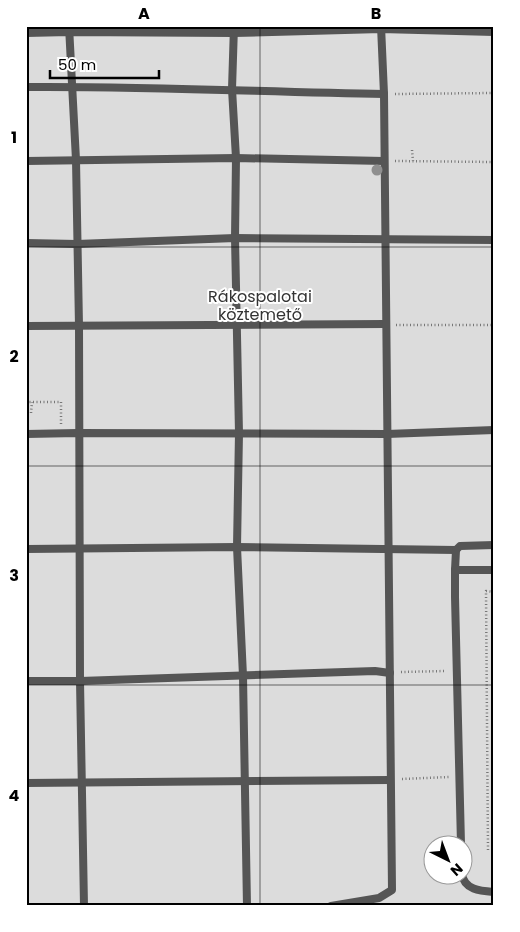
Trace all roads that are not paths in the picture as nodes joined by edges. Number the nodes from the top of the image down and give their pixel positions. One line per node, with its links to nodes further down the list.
1 (381, 28): 3 (lane); 4 (lane); 9 (lane)
2 (69, 29): 3 (lane); 5 (lane); 7 (lane)
3 (234, 29): 8 (lane)
4 (494, 32)
5 (26, 33)
6 (26, 86): 7 (lane)
7 (72, 86): 8 (lane); 11 (lane)
8 (232, 89): 9 (lane); 10 (lane)
9 (384, 94): 13 (lane)
10 (236, 158): 11 (lane); 13 (lane); 14 (lane)
11 (76, 160): 12 (lane); 18 (lane)
12 (26, 161)
13 (384, 161): 15 (lane)
14 (235, 238): 15 (lane); 18 (lane); 20 (lane)
15 (386, 239): 16 (lane); 19 (lane)
16 (494, 240)
17 (26, 243): 18 (lane)
18 (77, 244): 22 (lane)
19 (385, 324): 20 (lane); 27 (lane)
20 (236, 325): 22 (lane); 25 (lane)
21 (26, 326): 22 (lane)
22 (79, 326): 24 (lane)
23 (494, 430): 27 (lane)
24 (78, 433): 25 (lane); 26 (lane); 31 (lane)
25 (239, 433): 27 (lane); 29 (lane)
26 (26, 434)
27 (386, 434): 32 (lane)
28 (494, 546): 33 (lane)
29 (237, 547): 31 (lane); 32 (lane); 37 (lane)
30 (26, 549): 31 (lane)
31 (80, 549): 39 (lane)
32 (388, 550): 33 (lane); 36 (lane)
33 (456, 550): 34 (lane)
34 (455, 570): 35 (lane); 44 (lane)
35 (494, 570)
36 (390, 673): 37 (lane); 40 (lane)
37 (243, 676): 39 (lane); 42 (lane)
38 (26, 681): 39 (lane)
39 (80, 681): 41 (lane)
40 (390, 780): 42 (lane); 49 (lane)
41 (83, 782): 42 (lane); 43 (lane); 47 (lane)
42 (245, 782): 48 (lane)
43 (26, 783)
44 (461, 834)
45 (466, 884): 46 (lane)
46 (494, 892)
47 (84, 906)
48 (247, 906)
49 (331, 906)

